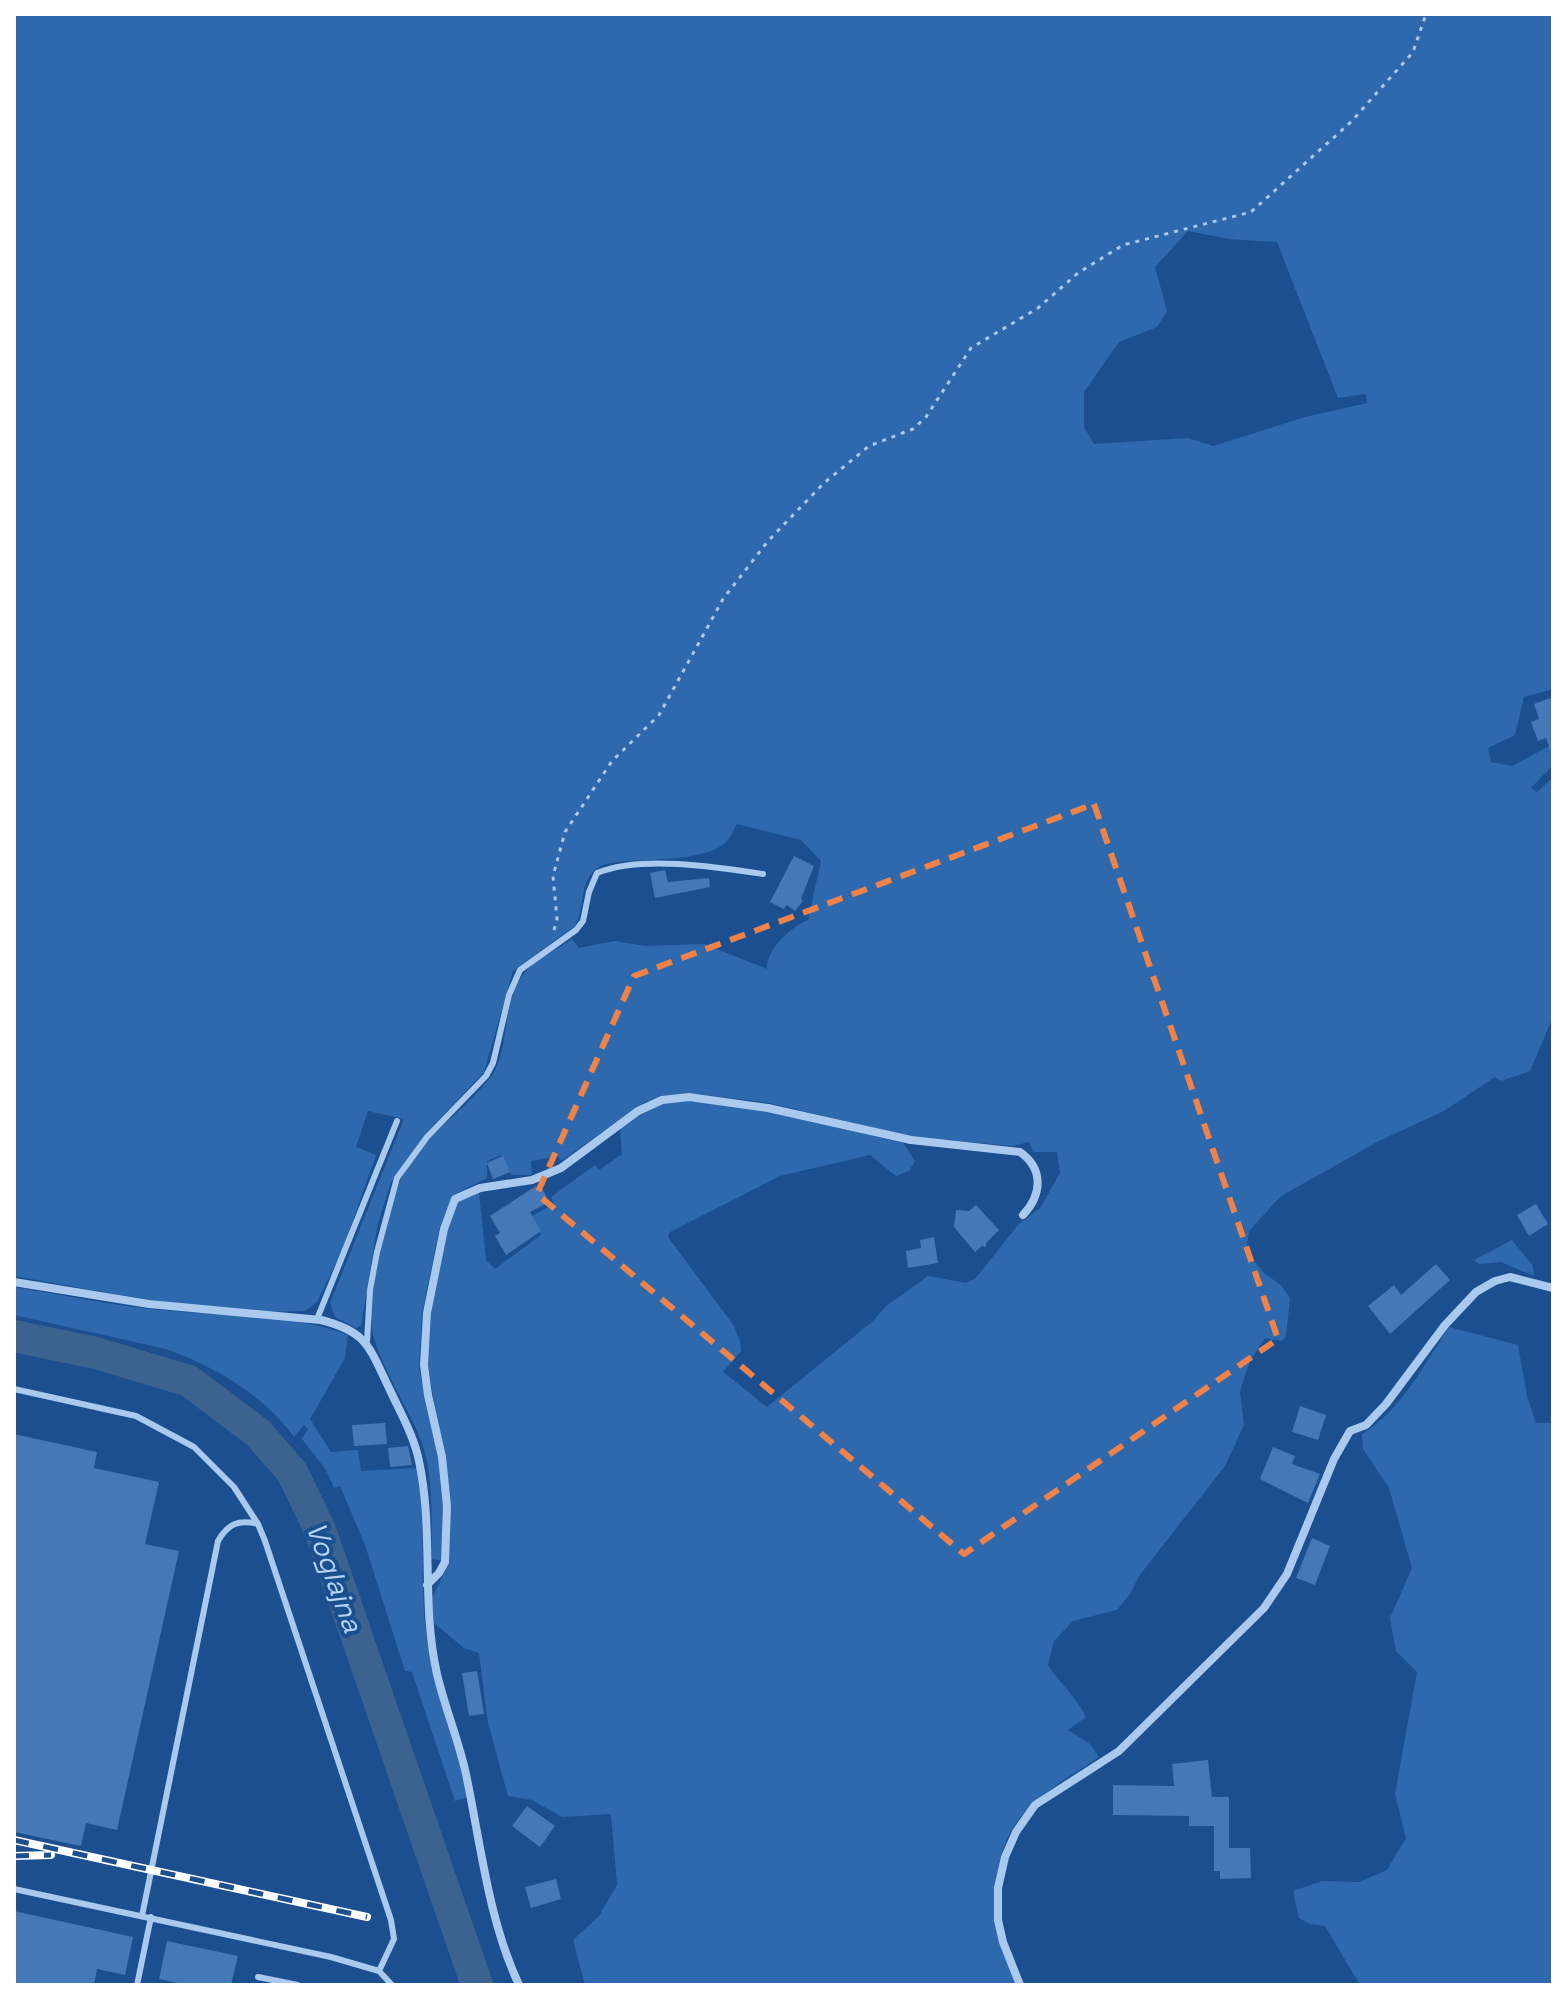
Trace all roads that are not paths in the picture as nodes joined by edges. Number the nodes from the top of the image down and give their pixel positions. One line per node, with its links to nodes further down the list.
1 (763, 874): 7 (lane)
2 (397, 1121): 6 (lane)
3 (1023, 1215): 10 (street)
4 (14, 1282): 6 (street)
5 (1553, 1288): 20 (street)
6 (317, 1319): 7 (street)
7 (367, 1342): 10 (street)
8 (14, 1389): 9 (lane)
9 (258, 1524): 12 (lane); 14 (lane)
10 (427, 1585): 19 (street)
11 (14, 1889): 12 (lane)
12 (142, 1916): 13 (lane)
13 (151, 1917): 14 (lane); 16 (lane)
14 (379, 1971): 18 (lane)
15 (258, 1977): 17 (lane)
16 (137, 1985)
17 (298, 1985)
18 (392, 1985)
19 (519, 1985)
20 (1020, 1985)

